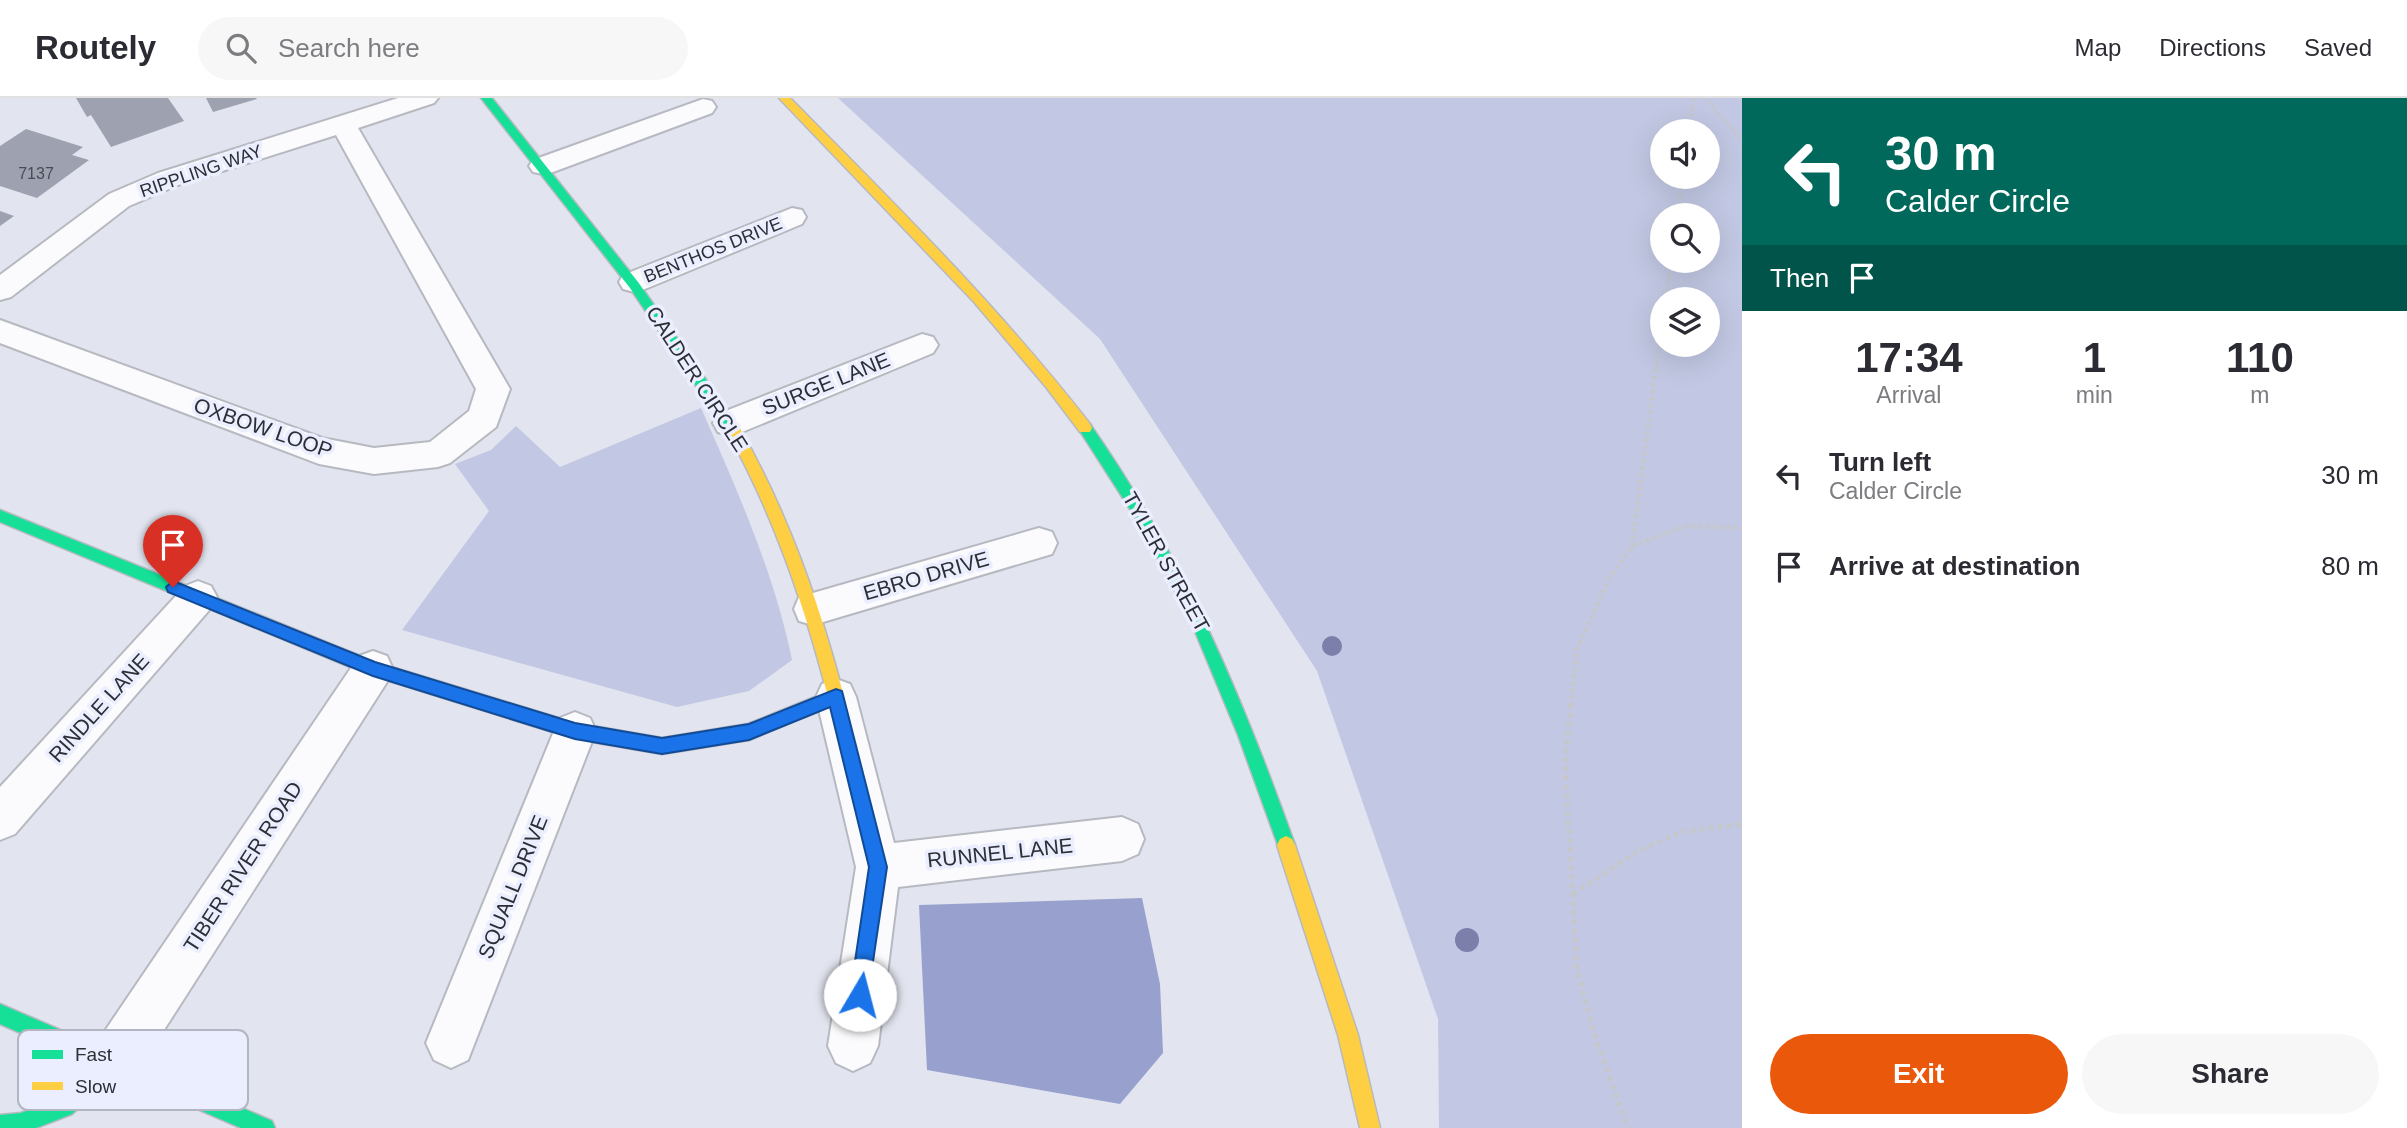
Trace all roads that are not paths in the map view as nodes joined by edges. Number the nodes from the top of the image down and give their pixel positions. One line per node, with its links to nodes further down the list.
1 (425, 98): 5 (street, RIPPLING WAY)
2 (486, 98): 6 (street, CALDER CIRCLE)
3 (784, 98): 32 (street, TYLER STREET)
4 (703, 107): 6 (street)
5 (343, 124): 9 (street, RIPPLING WAY); 10 (street, OXBOW LOOP)
6 (543, 166): 8 (street, CALDER CIRCLE)
7 (792, 218): 8 (street, BENTHOS DRIVE)
8 (634, 282): 12 (street, CALDER CIRCLE)
9 (0, 290)
10 (0, 331)
11 (922, 345): 12 (street, SURGE LANE)
12 (730, 423): 16 (street, CALDER CIRCLE)
13 (0, 516): 15 (street)
14 (1039, 543): 16 (street, EBRO DRIVE)
15 (198, 597): 17 (street); 20 (street, RINDLE LANE)
16 (813, 609): 18 (street, CALDER CIRCLE)
17 (373, 669): 19 (street); 25 (street, TIBER RIVER ROAD)
18 (836, 697): 19 (street); 22 (street)
19 (575, 731): 26 (street, SQUALL DRIVE)
20 (0, 819)
21 (1122, 839): 22 (street, RUNNEL LANE)
22 (878, 867): 27 (street)
23 (0, 1014): 24 (street)
24 (35, 1030)
25 (136, 1030)
26 (451, 1043)
27 (853, 1046)
28 (57, 1110): 30 (street)
29 (222, 1110): 31 (street)
30 (0, 1125)
31 (265, 1128)
32 (1370, 1128)

